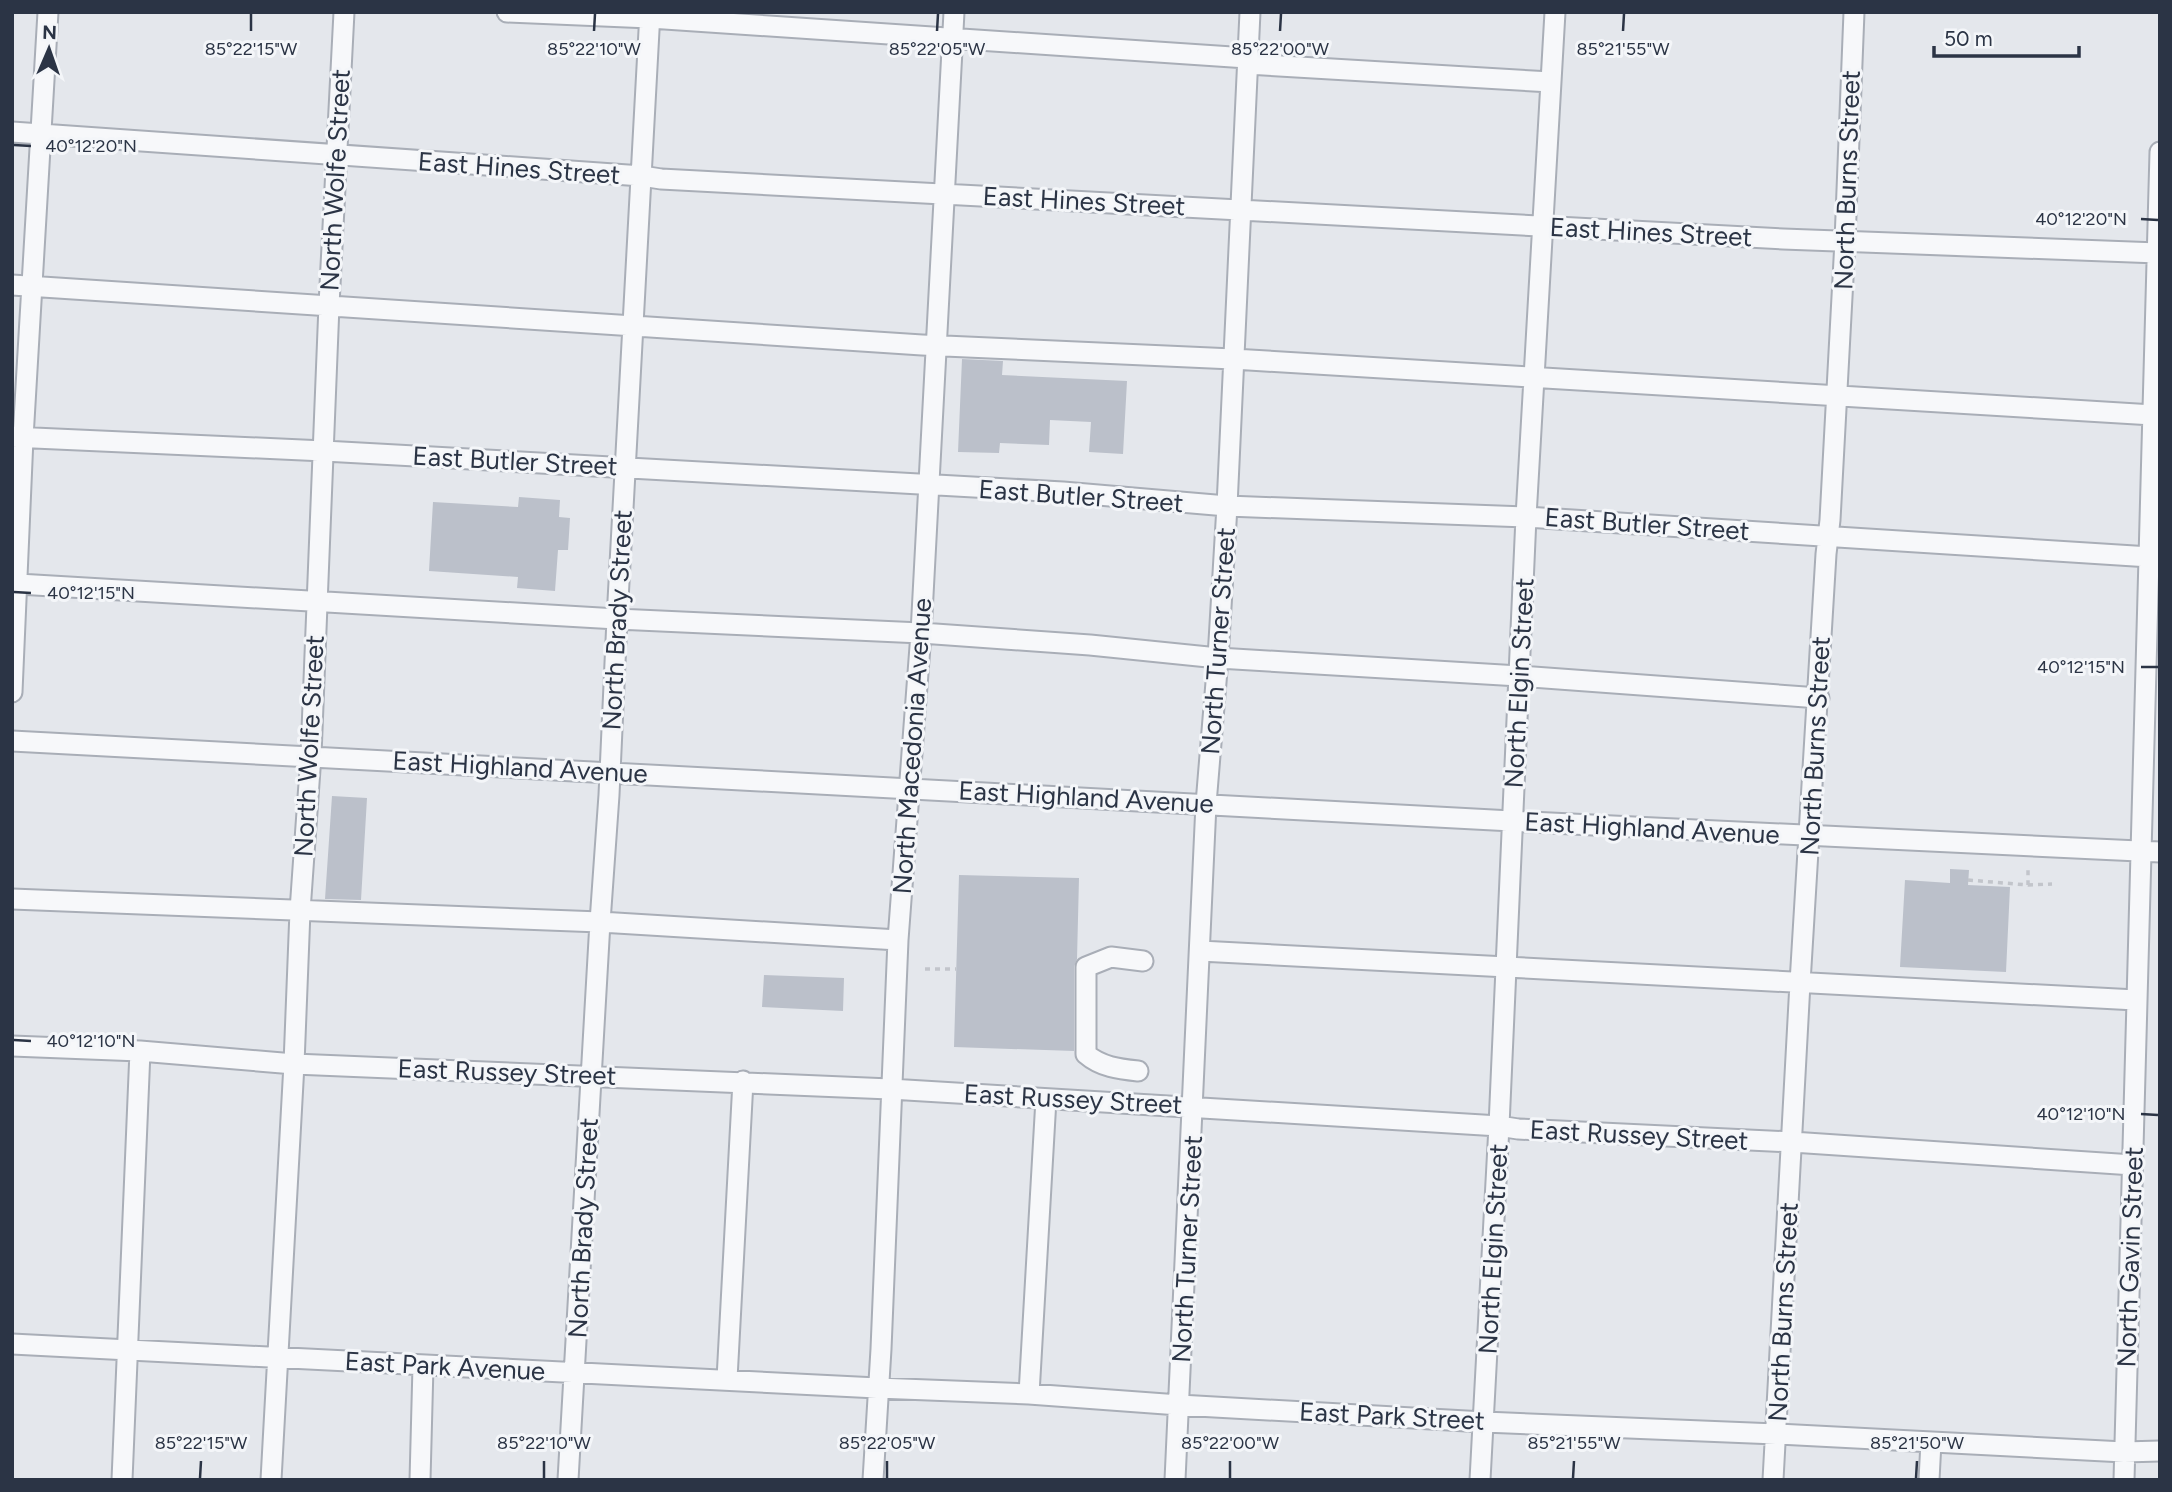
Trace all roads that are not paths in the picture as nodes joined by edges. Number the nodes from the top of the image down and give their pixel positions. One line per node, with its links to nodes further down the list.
1 (48, 12): 13 (street)
2 (344, 12): 15 (street, North Wolfe Street)
3 (507, 12): 8 (street)
4 (954, 12): 9 (street, North Macedonia Avenue)
5 (1250, 12): 10 (street, North Turner Street)
6 (1555, 12): 11 (street, North Elgin Street)
7 (1854, 12): 20 (street, North Burns Street)
8 (650, 15): 9 (street); 16 (street, North Brady Street)
9 (952, 39): 10 (street); 17 (street, North Macedonia Avenue)
10 (1247, 61): 11 (street); 18 (street, North Turner Street)
11 (1551, 82): 19 (street, North Elgin Street)
12 (12, 132): 13 (street, East Hines Street)
13 (41, 134): 15 (street, East Hines Street); 23 (street)
14 (2160, 152): 21 (street, North Gavin Street)
15 (337, 156): 16 (street, East Hines Street); 24 (street, North Wolfe Street)
16 (642, 176): 17 (street, East Hines Street); 25 (street, North Brady Street)
17 (945, 194): 18 (street, East Hines Street); 26 (street, North Macedonia Avenue)
18 (1239, 211): 19 (street, East Hines Street); 27 (street, North Turner Street)
19 (1543, 226): 20 (street, East Hines Street); 28 (street, North Elgin Street)
20 (1845, 241): 21 (street, East Hines Street); 29 (street, North Burns Street)
21 (2158, 253): 30 (street, North Gavin Street)
22 (12, 285): 23 (street)
23 (32, 285): 24 (street); 31 (street)
24 (329, 305): 25 (street); 32 (street, North Wolfe Street)
25 (633, 325): 26 (street); 33 (street, North Brady Street)
26 (937, 346): 27 (street); 34 (street, North Macedonia Avenue)
27 (1233, 359): 28 (street); 35 (street, North Turner Street)
28 (1534, 379): 29 (street); 36 (street, North Elgin Street)
29 (1837, 395): 30 (street); 37 (street, North Burns Street)
30 (2154, 415): 38 (street, North Gavin Street)
31 (18, 438): 32 (street, East Butler Street); 39 (street)
32 (324, 451): 33 (street, East Butler Street); 40 (street, North Wolfe Street)
33 (625, 468): 34 (street, East Butler Street); 41 (street, North Brady Street)
34 (929, 485): 35 (street, East Butler Street); 42 (street, North Macedonia Avenue)
35 (1227, 506): 36 (street, East Butler Street); 43 (street, North Turner Street)
36 (1526, 517): 37 (street, East Butler Street); 44 (street, North Elgin Street)
37 (1829, 536): 38 (street, East Butler Street); 46 (street, North Burns Street)
38 (2150, 557): 54 (street, North Gavin Street)
39 (18, 584): 40 (street); 45 (street)
40 (317, 602): 41 (street); 48 (street, North Wolfe Street)
41 (617, 618): 42 (street); 49 (street, North Brady Street)
42 (921, 633): 43 (street); 50 (street, North Macedonia Avenue)
43 (1218, 658): 44 (street); 51 (street, North Turner Street)
44 (1519, 676): 46 (street); 52 (street, North Elgin Street)
45 (12, 692)
46 (1819, 698): 53 (street, North Burns Street)
47 (12, 741): 48 (street, East Highland Avenue)
48 (311, 755): 49 (street, East Highland Avenue); 56 (street, North Wolfe Street)
49 (610, 772): 50 (street, East Highland Avenue); 57 (street, North Brady Street)
50 (909, 788): 51 (street, East Highland Avenue); 58 (street, North Macedonia Avenue)
51 (1206, 804): 52 (street, East Highland Avenue); 59 (street, North Turner Street)
52 (1513, 822): 53 (street, East Highland Avenue); 61 (street, North Elgin Street)
53 (1810, 836): 54 (street, East Highland Avenue); 62 (street, North Burns Street)
54 (2150, 852): 63 (street, North Gavin Street)
55 (12, 899): 56 (street)
56 (300, 911): 57 (street); 66 (street, North Wolfe Street)
57 (600, 922): 58 (street); 68 (street, North Brady Street)
58 (898, 940): 70 (street, North Macedonia Avenue)
59 (1200, 950): 61 (street); 72 (street, North Turner Street)
60 (1143, 961): 67 (street)
61 (1505, 968): 62 (street); 73 (street, North Elgin Street)
62 (1800, 983): 63 (street); 74 (street, North Burns Street)
63 (2136, 1000): 75 (street, North Gavin Street)
64 (12, 1046): 65 (street, East Russey Street)
65 (140, 1051): 66 (street, East Russey Street); 77 (street)
66 (295, 1063): 68 (street, East Russey Street); 78 (street, North Wolfe Street)
67 (1138, 1071)
68 (592, 1076): 69 (street, East Russey Street); 80 (street, North Brady Street)
69 (744, 1082): 70 (street, East Russey Street); 81 (street)
70 (891, 1088): 71 (street, East Russey Street); 82 (street, North Macedonia Avenue)
71 (1045, 1099): 72 (street, East Russey Street); 83 (street)
72 (1194, 1106): 73 (street, East Russey Street); 84 (street, North Turner Street)
73 (1499, 1126): 74 (street, East Russey Street); 85 (street, North Elgin Street)
74 (1792, 1142): 75 (street, East Russey Street); 86 (street, North Burns Street)
75 (2133, 1166): 89 (street, North Gavin Street)
76 (12, 1344): 77 (street, East Park Avenue)
77 (127, 1350): 78 (street, East Park Avenue); 90 (street)
78 (277, 1357): 79 (street, East Park Avenue); 91 (street, North Wolfe Street)
79 (422, 1366): 80 (street, East Park Avenue); 92 (street)
80 (574, 1373): 81 (street, East Park Avenue); 93 (street, North Brady Street)
81 (727, 1379): 82 (street, East Park Avenue)
82 (877, 1388): 83 (street, East Park Street); 94 (street, North Macedonia Avenue)
83 (1029, 1394): 84 (street, East Park Street)
84 (1179, 1405): 85 (street, East Park Street); 95 (street, North Turner Street)
85 (1484, 1422): 86 (street, East Park Street); 96 (street, North Elgin Street)
86 (1776, 1434): 87 (street, East Park Street); 97 (street, North Burns Street)
87 (1931, 1442): 89 (street, East Park Street); 98 (street)
88 (2160, 1451): 89 (street, East Park Street)
89 (2124, 1452): 99 (street, North Gavin Street)
90 (122, 1480)
91 (271, 1480)
92 (420, 1480)
93 (568, 1480)
94 (873, 1480)
95 (1175, 1480)
96 (1480, 1480)
97 (1773, 1480)
98 (1929, 1480)
99 (2124, 1480)

